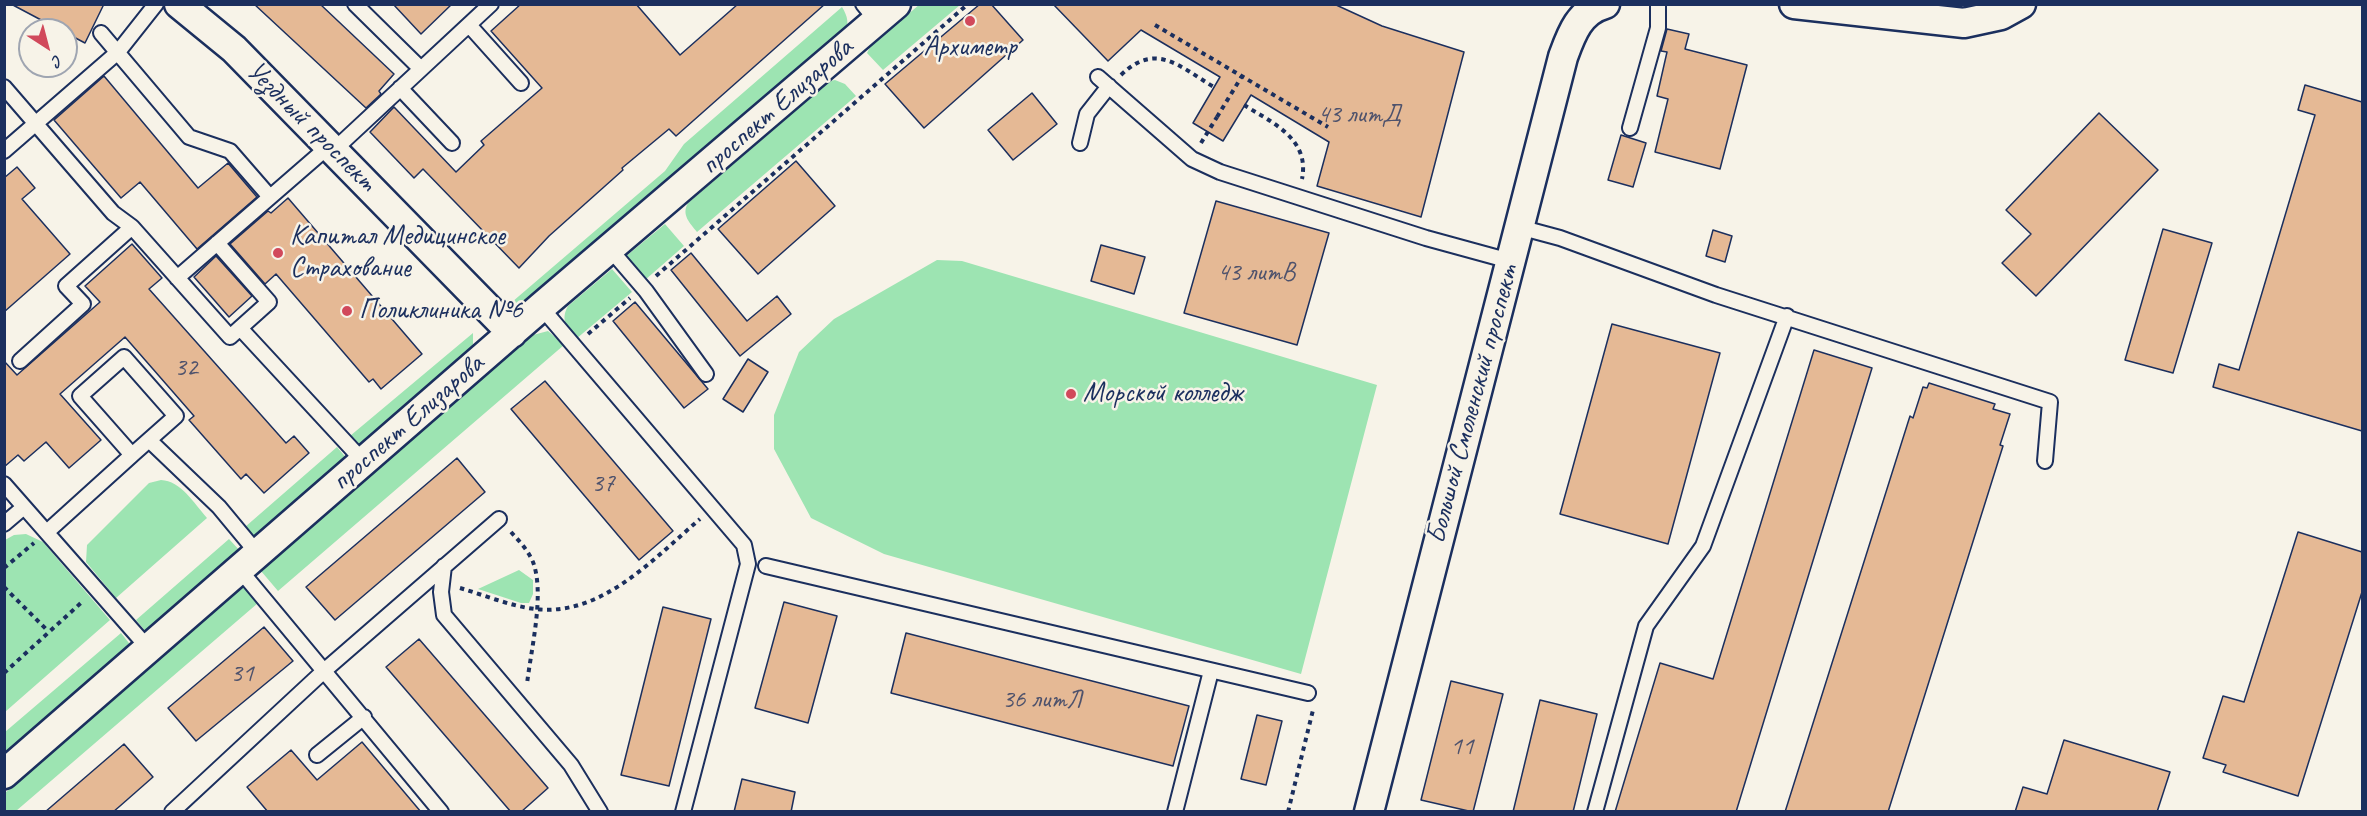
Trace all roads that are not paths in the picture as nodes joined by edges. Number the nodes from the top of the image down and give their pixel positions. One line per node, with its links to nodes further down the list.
1 (156, 4): 12 (lane)
2 (355, 4): 13 (lane)
3 (492, 4): 10 (lane)
4 (1658, 4): 18 (lane)
5 (1794, 4): 6 (street)
6 (2021, 4)
7 (1599, 5): 25 (street, Большой Смоленский проспект)
8 (184, 6): 21 (street, Уездный проспект)
9 (879, 10): 27 (street, проспект Елизарова)
10 (469, 25): 13 (lane); 14 (lane)
11 (101, 33): 12 (lane)
12 (118, 52): 17 (lane); 23 (lane)
13 (421, 69): 16 (lane)
14 (521, 83)
15 (4, 87): 17 (lane)
16 (400, 88): 19 (lane); 21 (lane)
17 (36, 122): 22 (lane); 24 (lane)
18 (1630, 128)
19 (452, 143)
20 (1080, 143): 28 (lane)
21 (332, 148): 23 (lane); 33 (street, Уездный проспект)
22 (4, 151)
23 (270, 197): 26 (lane)
24 (132, 227): 29 (lane); 34 (lane)
25 (1519, 227): 28 (street, Большой Смоленский проспект); 31 (lane)
26 (217, 243): 29 (lane); 32 (lane)
27 (610, 249): 30 (street, проспект Елизарова); 35 (lane)
28 (1510, 261): 60 (street, Большой Смоленский проспект)
29 (177, 278): 32 (lane)
30 (541, 307): 33 (street, проспект Елизарова); 58 (lane)
31 (1786, 316): 38 (lane); 61 (lane)
32 (240, 328): 39 (lane)
33 (513, 333): 39 (street, проспект Елизарова)
34 (20, 361)
35 (706, 374)
36 (149, 440): 37 (lane); 37 (lane); 45 (lane)
37 (132, 455): 44 (lane)
38 (2045, 461)
39 (364, 462): 45 (street, проспект Елизарова)
40 (4, 484): 41 (lane)
41 (24, 507): 43 (lane); 44 (lane)
42 (499, 519): 46 (lane)
43 (4, 524)
44 (48, 531): 48 (lane)
45 (249, 562): 48 (street, проспект Елизарова); 49 (lane)
46 (444, 566): 49 (lane); 55 (lane)
47 (766, 566): 50 (lane)
48 (149, 649): 54 (street, проспект Елизарова)
49 (325, 670): 52 (lane); 56 (lane)
50 (1211, 671): 51 (lane); 59 (lane)
51 (1308, 693)
52 (364, 717): 53 (lane); 57 (lane)
53 (317, 755)
54 (4, 774)
55 (597, 810)
56 (172, 812)
57 (441, 812)
58 (683, 812)
59 (1174, 812)
60 (1369, 812)
61 (1595, 812)

